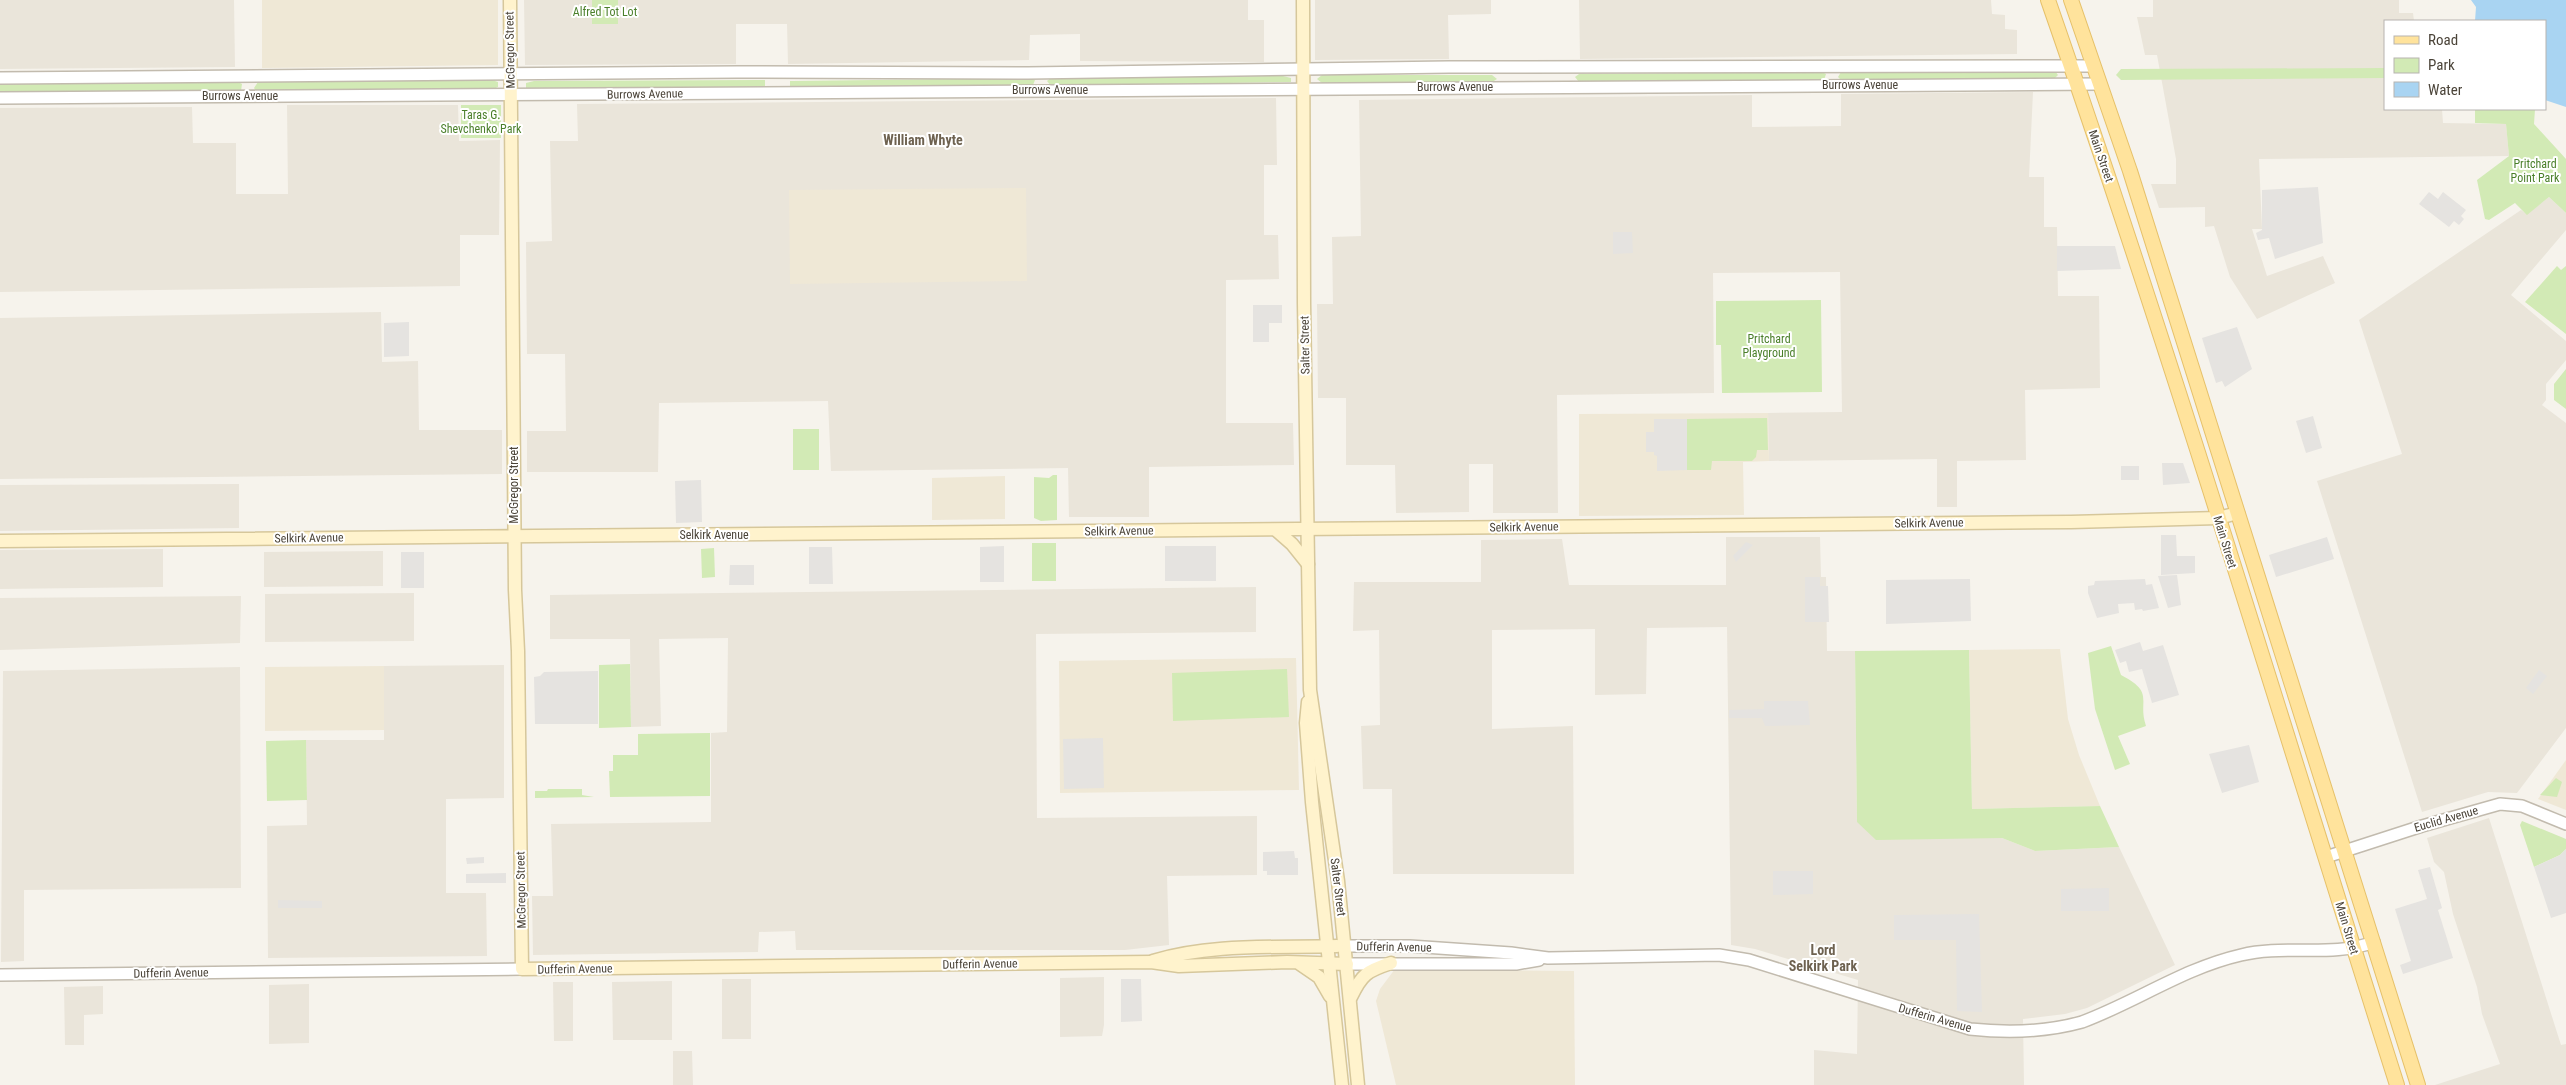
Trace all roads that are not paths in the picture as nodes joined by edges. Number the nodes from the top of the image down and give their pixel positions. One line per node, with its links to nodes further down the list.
1 (510, 0): 8 (main road, McGregor Street)
2 (1303, 0): 7 (main road, Salter Street)
3 (2048, 0): 5 (main road, Main Street)
4 (2071, 0): 6 (main road, Main Street)
5 (2070, 65): 6 (street, Burrows Avenue); 7 (street, Burrows Avenue); 10 (main road, Main Street)
6 (2093, 66): 11 (main road, Main Street)
7 (1304, 69): 8 (street, Burrows Avenue); 12 (main road, Salter Street)
8 (511, 75): 9 (street, Burrows Avenue); 13 (main road, McGregor Street)
9 (0, 78)
10 (2077, 83): 11 (street, Burrows Avenue); 12 (street, Burrows Avenue); 16 (main road, Main Street)
11 (2100, 84): 15 (main road, Main Street)
12 (1304, 88): 13 (street, Burrows Avenue); 17 (main road, Salter Street)
13 (511, 96): 14 (street, Burrows Avenue); 19 (main road, McGregor Street)
14 (0, 98)
15 (2238, 513): 16 (main road, Selkirk Avenue); 24 (main road, Main Street)
16 (2218, 518): 17 (main road, Selkirk Avenue); 25 (main road, Main Street)
17 (1308, 529): 18 (main road, Selkirk Avenue); 21 (main road, Salter Street)
18 (1276, 530): 19 (main road, Selkirk Avenue); 21 (main road)
19 (514, 536): 20 (main road, Selkirk Avenue); 36 (main road, McGregor Street)
20 (0, 541)
21 (1308, 564): 22 (main road, Salter Street)
22 (1310, 690): 27 (main road, Salter Street); 28 (main road, Salter Street)
23 (2566, 824): 24 (street, Euclid Avenue)
24 (2344, 852): 25 (street, Euclid Avenue); 26 (main road, Main Street)
25 (2326, 857): 29 (main road, Main Street)
26 (2374, 942): 29 (street, Dufferin Avenue); 43 (main road, Main Street)
27 (1345, 946): 28 (main road, Dufferin Avenue); 30 (street, Dufferin Avenue); 34 (main road, Salter Street)
28 (1328, 947): 31 (main road, Dufferin Avenue); 33 (main road, Salter Street)
29 (2354, 950): 30 (street, Dufferin Avenue); 42 (main road, Main Street)
30 (1548, 958): 35 (street, Dufferin Avenue)
31 (1151, 962): 32 (main road, Dufferin Avenue); 36 (main road, Dufferin Avenue)
32 (1298, 963): 33 (main road, Dufferin Avenue); 39 (main road)
33 (1330, 964): 34 (main road, Dufferin Avenue); 39 (main road, Salter Street)
34 (1347, 964): 35 (street, Dufferin Avenue); 38 (main road, Salter Street)
35 (1391, 964): 38 (main road)
36 (522, 969): 37 (street, Dufferin Avenue)
37 (0, 975)
38 (1351, 998): 41 (main road, Salter Street)
39 (1333, 1002): 40 (main road, Salter Street)
40 (1342, 1085)
41 (1358, 1085)
42 (2398, 1085)
43 (2418, 1085)

